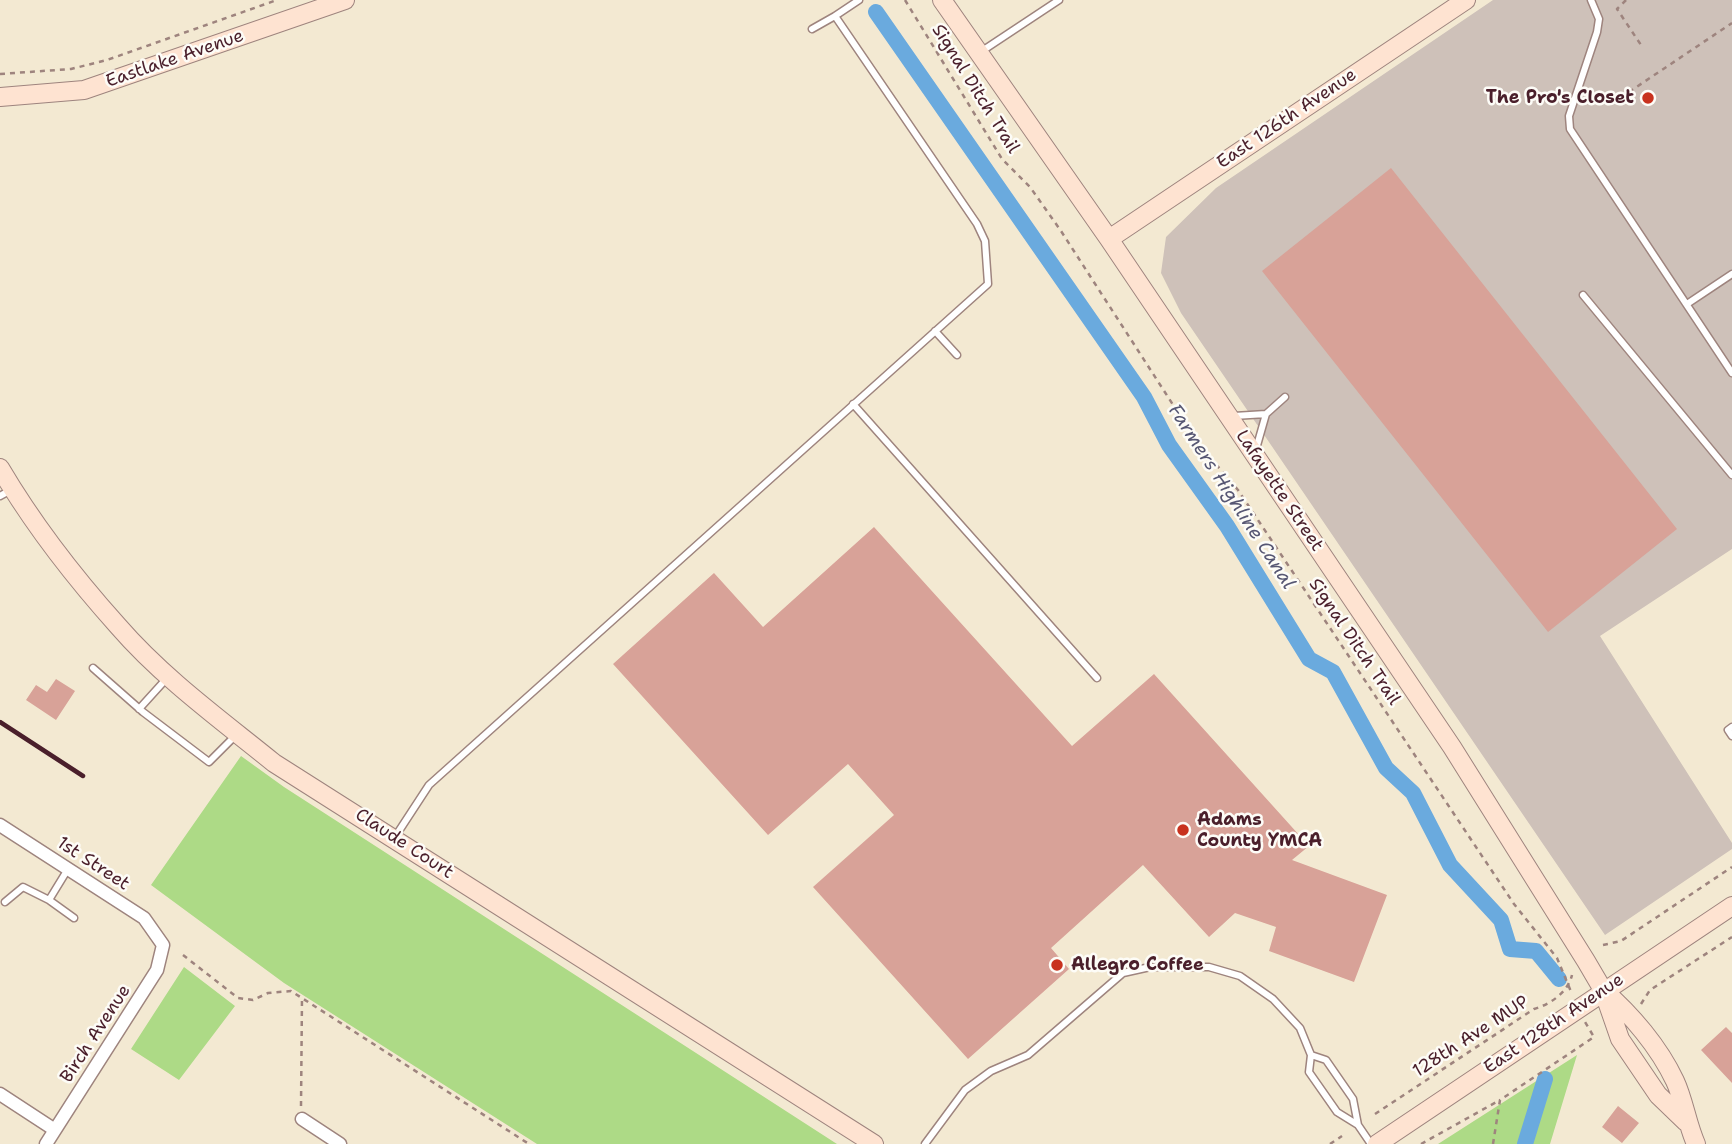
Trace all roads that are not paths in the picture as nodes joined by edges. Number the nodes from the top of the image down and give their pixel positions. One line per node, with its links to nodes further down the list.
1 (345, 0): 10 (street, Eastlake Avenue)
2 (859, 0): 7 (lane)
3 (942, 0): 9 (street, Lafayette Street)
4 (1059, 0): 9 (lane)
5 (1466, 0): 11 (street, East 126th Avenue)
6 (1591, 0): 14 (lane)
7 (835, 16): 8 (lane); 15 (lane)
8 (812, 29)
9 (979, 53): 11 (street, Lafayette Street)
10 (0, 97)
11 (1109, 239): 21 (street, Lafayette Street)
12 (1732, 274): 14 (lane)
13 (1583, 295): 24 (lane)
14 (1687, 304): 17 (lane)
15 (935, 331): 16 (lane); 19 (lane)
16 (957, 355)
17 (1732, 373)
18 (1285, 397): 20 (lane)
19 (853, 404): 28 (lane); 34 (lane)
20 (1266, 414): 21 (lane); 22 (lane)
21 (1229, 417): 22 (street, Lafayette Street)
22 (1254, 454): 41 (street, Lafayette Street)
23 (0, 468): 25 (street, Claude Court)
24 (1732, 475)
25 (6, 493): 27 (street, Claude Court)
26 (93, 668): 29 (lane)
27 (169, 675): 29 (lane); 31 (street, Claude Court)
28 (1097, 678)
29 (139, 709): 31 (lane)
30 (1732, 727): 32 (lane)
31 (237, 733): 34 (street, Claude Court)
32 (1732, 736)
33 (0, 825): 35 (street, 1st Street)
34 (395, 838): 49 (street, Claude Court)
35 (68, 869): 36 (lane); 40 (street, 1st Street)
36 (49, 900): 37 (lane); 39 (lane)
37 (5, 902)
38 (1732, 906): 41 (street, East 128th Avenue)
39 (74, 918)
40 (161, 939): 46 (street, Birch Avenue)
41 (1602, 990): 52 (street, East 128th Avenue); 53 (street, Lafayette Street)
42 (1311, 1055): 45 (lane); 45 (lane); 50 (lane)
43 (0, 1094): 46 (street)
44 (302, 1119): 48 (street)
45 (1358, 1125): 51 (lane)
46 (55, 1130): 47 (street, Birch Avenue)
47 (46, 1144)
48 (340, 1144)
49 (874, 1144)
50 (925, 1144)
51 (1371, 1144)
52 (1377, 1144)
53 (1696, 1144)

